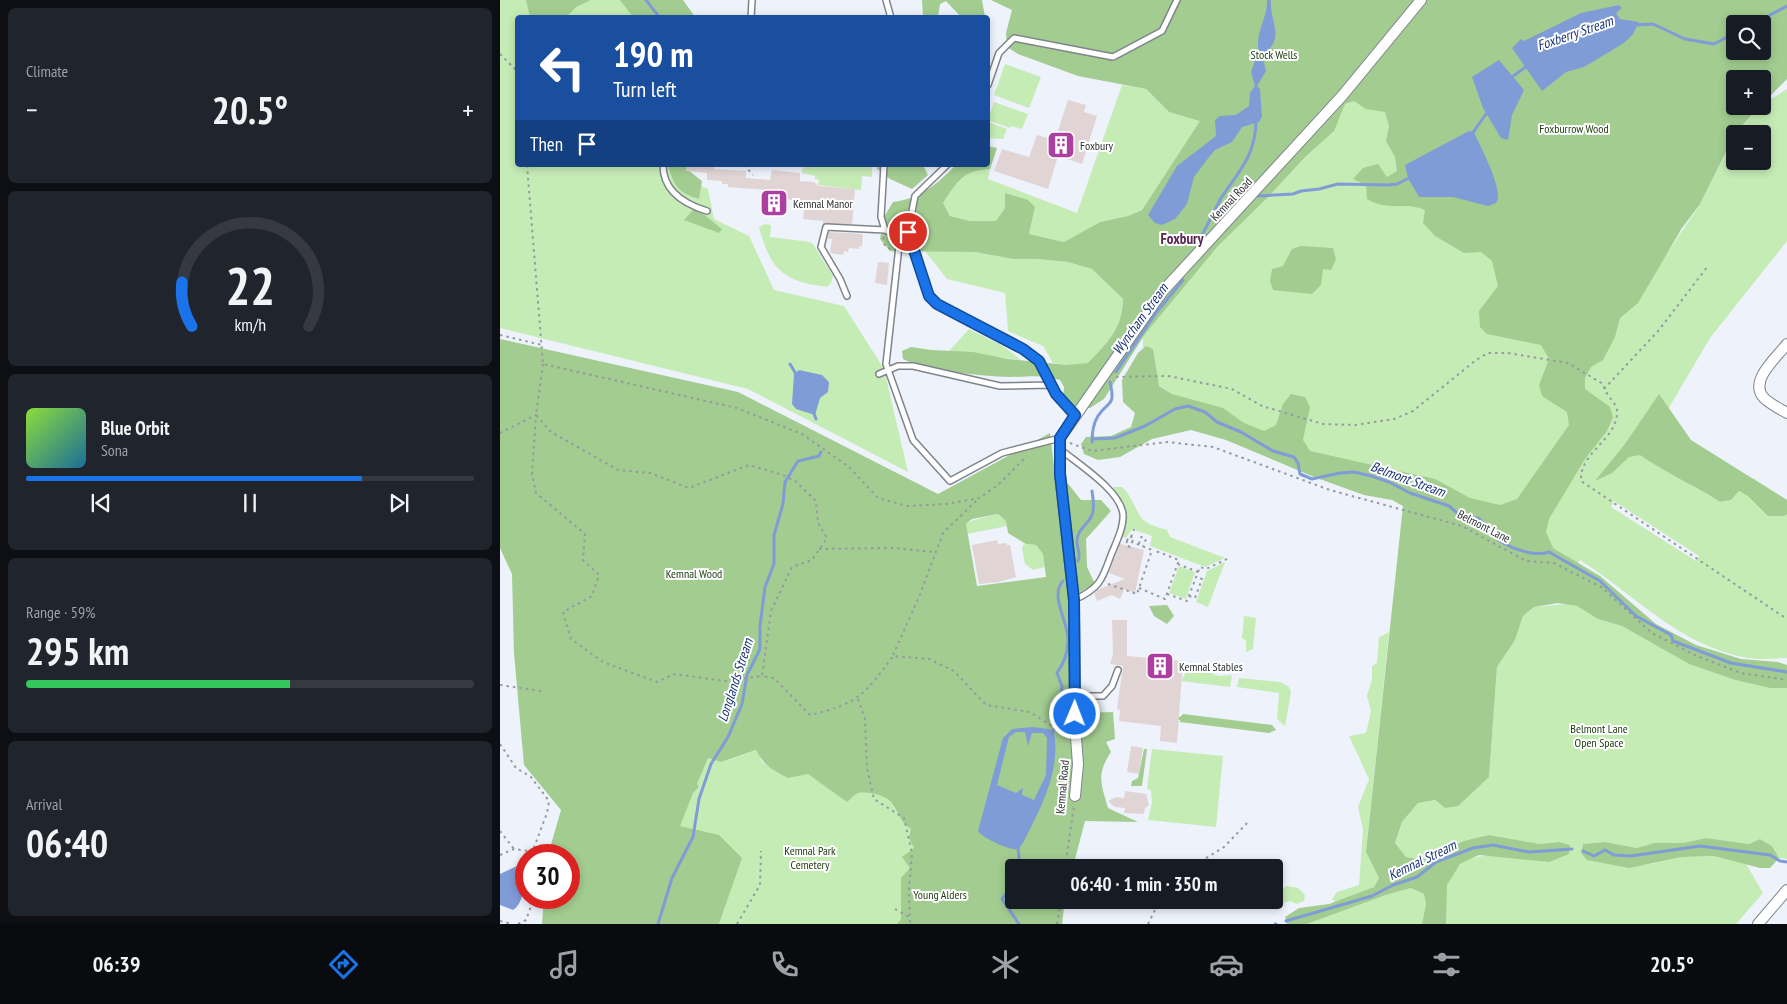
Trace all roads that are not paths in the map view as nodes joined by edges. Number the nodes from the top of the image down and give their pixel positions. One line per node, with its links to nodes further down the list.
1 (752, 0): 5 (lane)
2 (886, 0): 6 (lane)
3 (1177, 0): 7 (lane)
4 (1420, 0): 19 (street, Kemnal Road)
5 (751, 15)
6 (890, 15)
7 (990, 79)
8 (663, 167): 11 (lane)
9 (884, 167): 12 (lane)
10 (945, 167): 17 (lane)
11 (707, 211)
12 (883, 230): 13 (lane); 15 (lane)
13 (847, 296)
14 (1787, 344): 18 (street)
15 (888, 369): 16 (lane); 17 (lane); 20 (lane)
16 (879, 374)
17 (1050, 385): 19 (lane)
18 (1787, 414)
19 (1075, 415): 20 (street, Kemnal Road)
20 (1060, 443): 21 (street, Kemnal Road); 21 (lane)
21 (1074, 600): 23 (street, Kemnal Road)
22 (1118, 670): 23 (lane)
23 (1076, 696): 24 (street, Kemnal Road)
24 (1075, 796)
25 (1787, 890): 26 (street)
26 (1758, 924)

